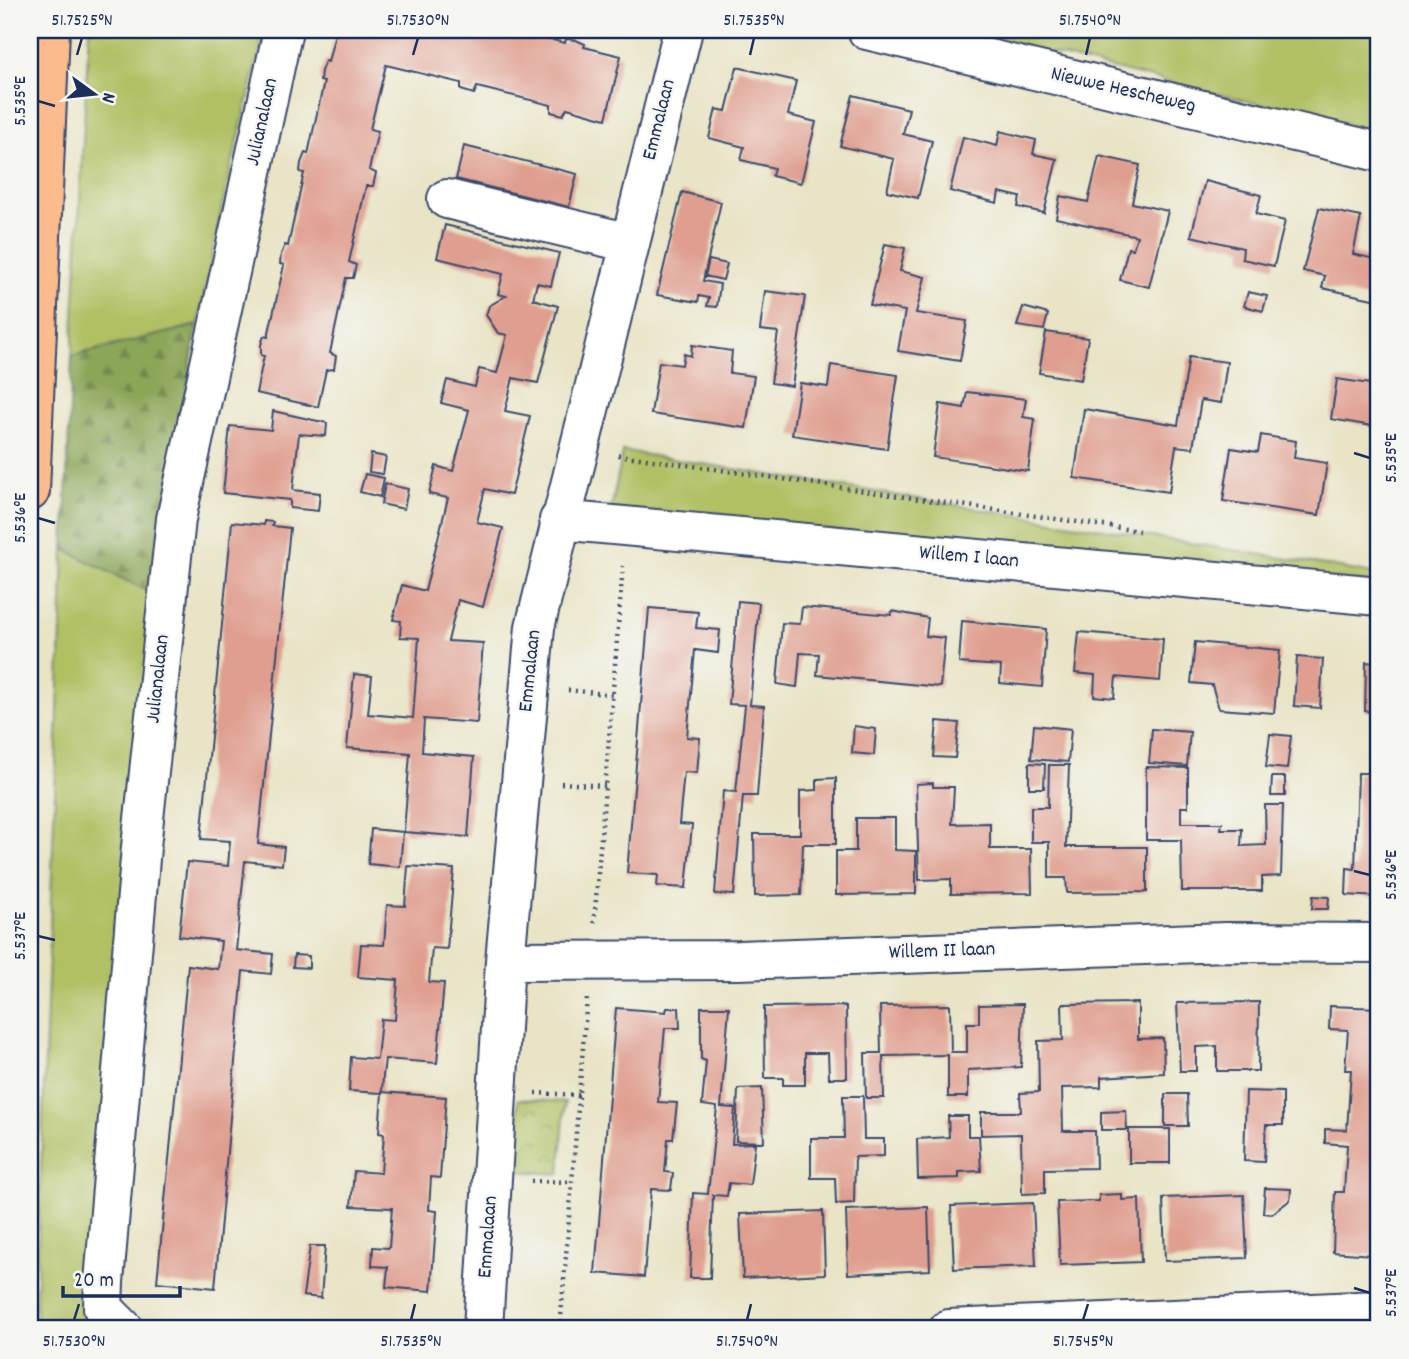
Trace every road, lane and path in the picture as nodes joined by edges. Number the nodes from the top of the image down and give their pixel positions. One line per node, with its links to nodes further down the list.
1 (50, 30): 9 (main road)
2 (283, 30): 16 (street, Julianalaan)
3 (683, 30): 7 (street, Emmalaan)
4 (867, 30): 5 (street, Nieuwe Hescheweg)
5 (1379, 152)
6 (447, 199): 7 (street)
7 (629, 243): 8 (street, Emmalaan)
8 (577, 449): 10 (street, Emmalaan); 11 (path)
9 (30, 491)
10 (559, 520): 12 (street, Willem I laan); 14 (street, Emmalaan)
11 (1144, 532)
12 (1379, 596)
13 (1379, 943): 14 (street, Willem II laan)
14 (505, 961): 17 (street, Emmalaan)
15 (1379, 1310): 18 (street)
16 (124, 1329)
17 (483, 1329)
18 (949, 1329)

